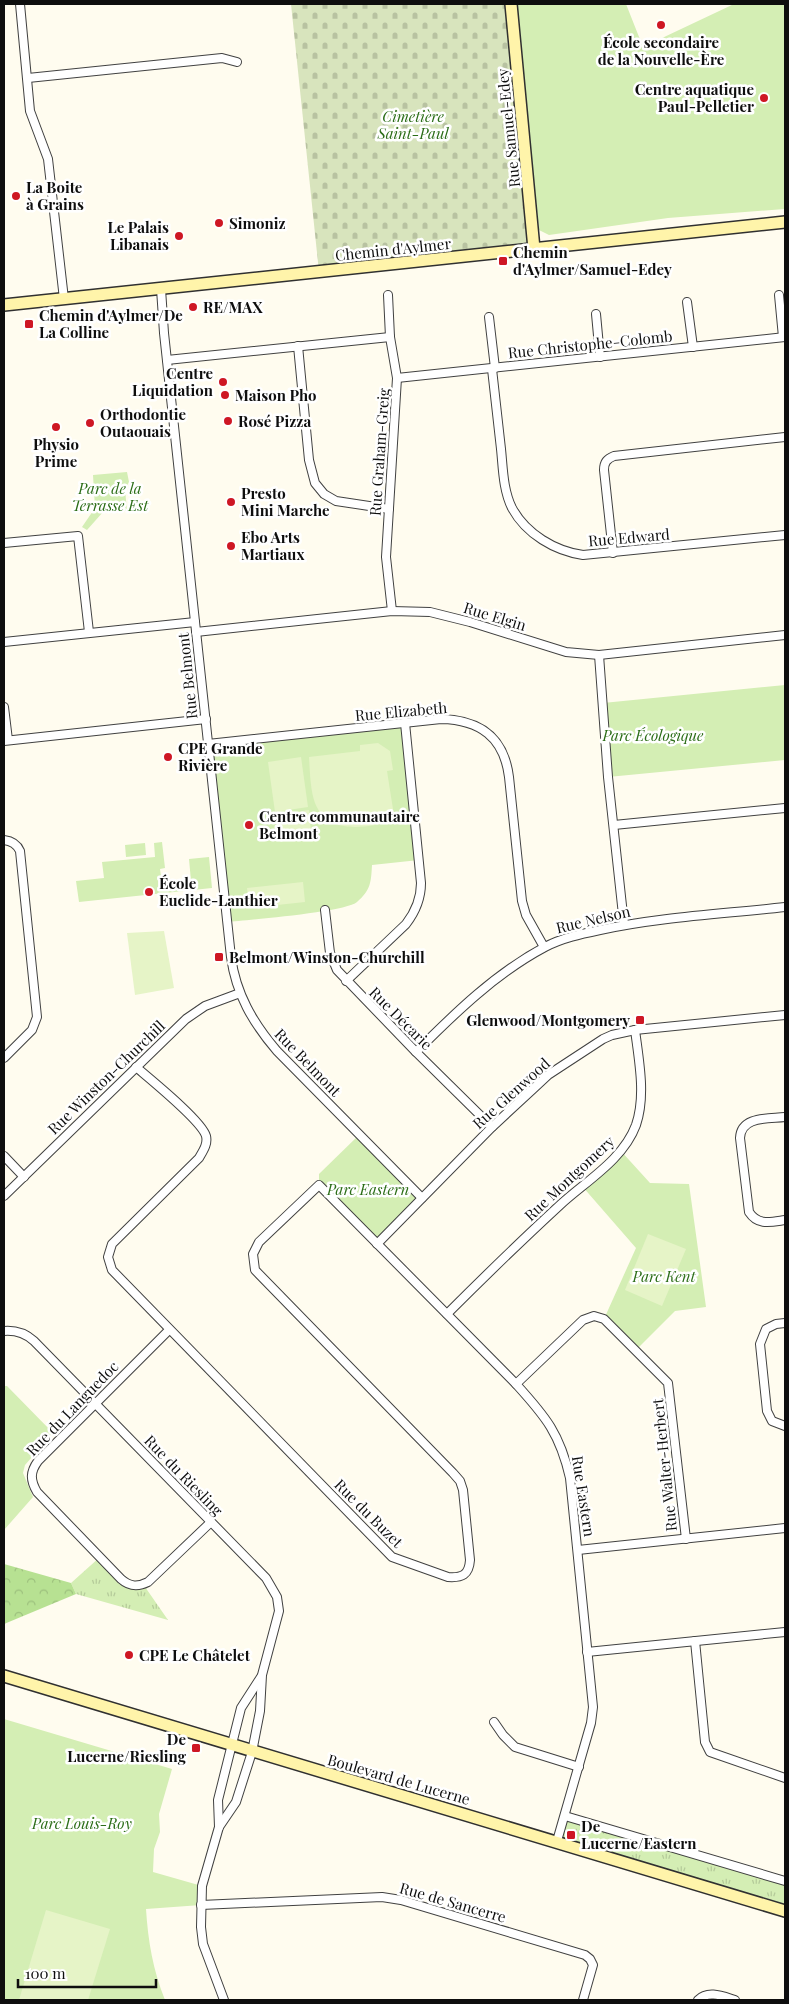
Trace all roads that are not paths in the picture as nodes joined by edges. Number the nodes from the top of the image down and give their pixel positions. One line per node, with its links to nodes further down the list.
1 (20, 4): 4 (street)
2 (511, 4): 6 (main road, Rue Samuel-Edey)
3 (237, 62): 4 (street)
4 (28, 78): 10 (street)
5 (785, 222): 6 (main road, Chemin d'Aylmer)
6 (534, 249): 7 (main road, Chemin d'Aylmer)
7 (161, 289): 10 (main road, Chemin d'Aylmer); 20 (street, Rue Belmont)
8 (388, 295): 15 (street, Rue Graham-Greig)
9 (779, 295): 16 (street)
10 (64, 299): 12 (main road, Chemin d'Aylmer)
11 (687, 302): 18 (street)
12 (4, 305)
13 (596, 314): 19 (street)
14 (489, 317): 21 (street, Rue Edward)
15 (390, 337): 17 (street); 22 (street, Rue Graham-Greig)
16 (784, 337): 18 (street, Rue Christophe-Colomb)
17 (298, 346): 20 (street); 24 (street)
18 (693, 347): 19 (street, Rue Christophe-Colomb)
19 (600, 357): 21 (street, Rue Christophe-Colomb)
20 (167, 360): 29 (street, Rue Belmont)
21 (494, 369): 22 (street, Rue Christophe-Colomb); 27 (street, Rue Edward)
22 (397, 378): 24 (street, Rue Graham-Greig)
23 (785, 437): 27 (street)
24 (389, 509): 28 (street, Rue Graham-Greig)
25 (785, 535): 27 (street, Rue Edward)
26 (4, 544): 30 (street)
27 (613, 553)
28 (392, 611): 31 (street, Rue Elgin); 34 (street, Rue Elgin)
29 (195, 622): 30 (street); 31 (street, Rue Belmont)
30 (89, 632): 33 (street)
31 (196, 632): 36 (street, Rue Belmont)
32 (785, 635): 34 (street, Rue Elgin)
33 (4, 642)
34 (599, 656): 41 (street)
35 (4, 707): 38 (street)
36 (206, 719): 38 (street); 39 (street, Rue Belmont)
37 (405, 723): 39 (street, Rue Elizabeth); 46 (street, Rue Elizabeth); 47 (street)
38 (6, 741)
39 (208, 744): 48 (street, Rue Belmont)
40 (785, 808): 41 (street)
41 (614, 825): 45 (street)
42 (4, 840): 52 (street)
43 (785, 907): 45 (street, Rue Nelson)
44 (325, 910): 47 (street, Rue Décarie)
45 (624, 924): 46 (street, Rue Nelson)
46 (544, 947): 51 (street, Rue Nelson)
47 (346, 981): 51 (street, Rue Décarie)
48 (240, 993): 53 (street, Rue Winston-Churchill); 60 (street, Rue Belmont)
49 (785, 1015): 50 (street, Rue Glenwood)
50 (635, 1030): 55 (street, Rue Glenwood); 63 (street, Rue Montgomery)
51 (416, 1052): 55 (street, Rue Décarie)
52 (4, 1058)
53 (136, 1067): 57 (street, Rue Winston-Churchill); 66 (street, Rue du Buzet)
54 (785, 1117): 61 (street)
55 (492, 1127): 60 (street, Rue Glenwood)
56 (4, 1156): 57 (street)
57 (24, 1177): 59 (street, Rue Winston-Churchill)
58 (319, 1185): 62 (street, Rue Eastern); 66 (street, Rue du Buzet)
59 (4, 1196)
60 (422, 1198): 62 (street, Rue Glenwood)
61 (785, 1220)
62 (377, 1244): 63 (street, Rue Eastern)
63 (447, 1314): 67 (street, Rue Eastern)
64 (785, 1323): 69 (street)
65 (4, 1330): 68 (street, Rue du Riesling)
66 (169, 1330): 68 (street, Rue du Languedoc)
67 (516, 1384): 72 (street, Rue Walter-Herbert); 73 (street, Rue Eastern)
68 (95, 1404): 70 (street, Rue du Riesling); 70 (street, Rue du Languedoc)
69 (785, 1426)
70 (211, 1522): 77 (street, Rue du Riesling)
71 (785, 1528): 72 (street)
72 (686, 1539): 73 (street)
73 (578, 1550): 76 (street, Rue Eastern)
74 (785, 1632): 75 (street)
75 (694, 1641): 76 (street); 83 (street)
76 (588, 1652): 82 (street, Rue Eastern)
77 (262, 1675): 80 (street, Rue du Riesling); 81 (street, Rue du Riesling)
78 (4, 1676): 80 (main road, Boulevard de Lucerne)
79 (494, 1722): 82 (street)
80 (233, 1746): 81 (main road, Boulevard de Lucerne); 85 (street, Rue du Riesling)
81 (252, 1752): 85 (street, Rue du Riesling); 86 (main road, Boulevard de Lucerne)
82 (579, 1767): 84 (street, Rue Eastern)
83 (785, 1778)
84 (565, 1816): 86 (street, Rue Eastern); 87 (street)
85 (219, 1827): 88 (street)
86 (557, 1841): 89 (main road, Boulevard de Lucerne)
87 (785, 1881)
88 (201, 1906): 90 (street); 91 (street, Rue de Sancerre)
89 (785, 1911)
90 (224, 2000)
91 (584, 2000)
92 (698, 2000): 93 (street)
93 (735, 2000)

